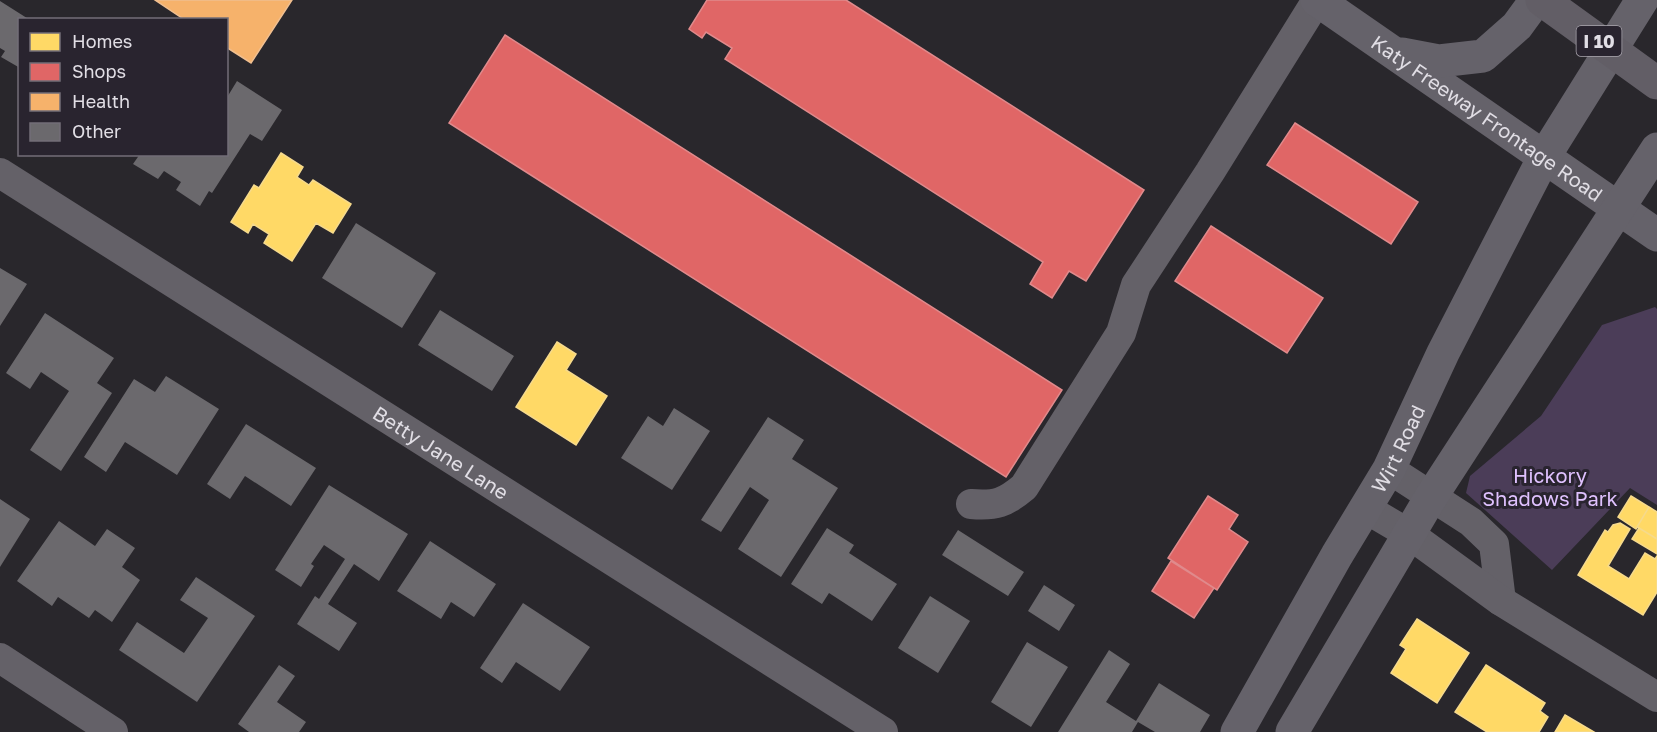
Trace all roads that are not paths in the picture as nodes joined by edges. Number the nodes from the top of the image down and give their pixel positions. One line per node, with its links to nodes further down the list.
1 (1317, 0): 5 (main road, Katy Freeway Frontage Road); 14 (street)
2 (1536, 0): 5 (main road)
3 (1542, 0): 6 (highway, I 10, bridge)
4 (1641, 0): 8 (main road, Wirt Road)
5 (1394, 52): 8 (main road, Katy Freeway Frontage Road)
6 (1657, 83)
7 (1657, 149): 10 (main road)
8 (1544, 157): 10 (main road, Katy Freeway Frontage Road); 12 (main road, Wirt Road)
9 (0, 173): 21 (street, Betty Jane Lane)
10 (1620, 209): 11 (main road, Katy Freeway Frontage Road); 13 (main road)
11 (1657, 235)
12 (1389, 469): 13 (street); 15 (main road, Wirt Road)
13 (1431, 497): 16 (main road); 17 (street)
14 (971, 504)
15 (1365, 508): 16 (street); 22 (main road, Wirt Road)
16 (1409, 534): 17 (street); 23 (main road)
17 (1501, 601): 19 (street)
18 (0, 658): 20 (street)
19 (1657, 697)
20 (113, 732)
21 (883, 732)
22 (1237, 732)
23 (1292, 732)

